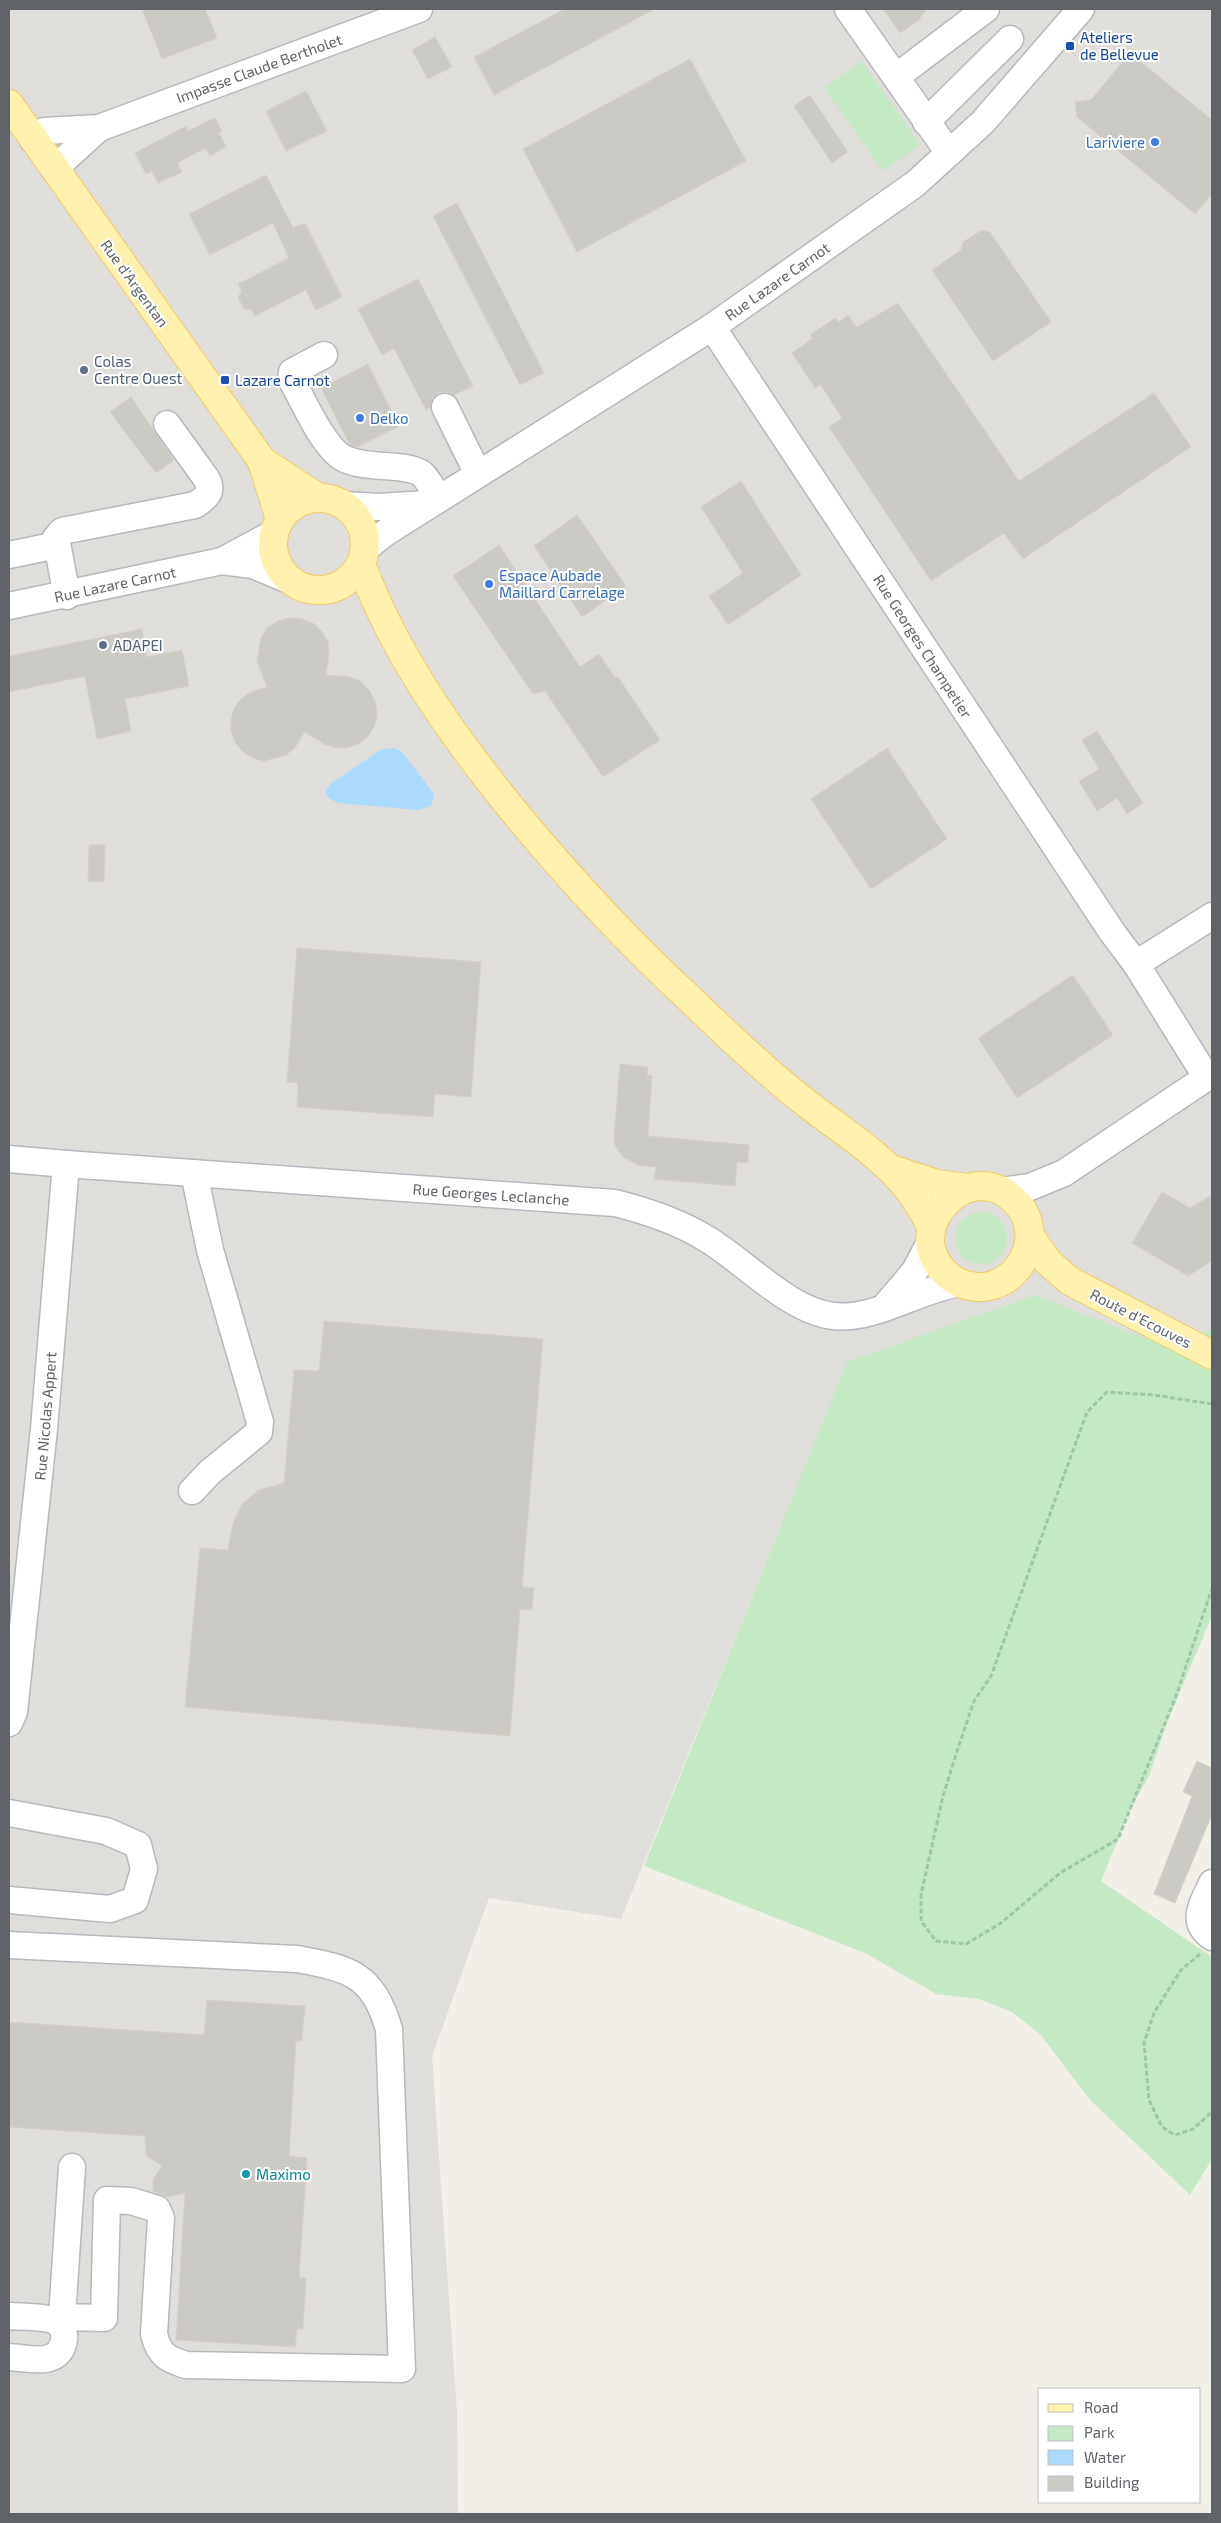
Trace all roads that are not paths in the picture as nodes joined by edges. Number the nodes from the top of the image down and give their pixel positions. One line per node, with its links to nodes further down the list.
1 (418, 9): 10 (street, Impasse Claude Bertholet)
2 (848, 9): 7 (street)
3 (987, 9): 5 (street); 7 (street)
4 (1081, 9): 6 (street, Rue Lazare Carnot)
5 (1010, 39): 6 (street); 9 (street)
6 (1030, 68): 12 (street, Rue Lazare Carnot)
7 (896, 77): 9 (street)
8 (9, 104): 11 (main road, Rue d'Argentan)
9 (926, 122): 12 (street)
10 (99, 128): 11 (street, Impasse Claude Bertholet); 13 (street, Impasse Claude Bertholet)
11 (33, 140): 13 (main road, Rue d'Argentan)
12 (949, 153): 14 (street, Rue Lazare Carnot)
13 (54, 169): 18 (main road, Rue d'Argentan)
14 (712, 327): 19 (street, Rue Lazare Carnot); 34 (street, Rue Georges Champetier)
15 (324, 356): 21 (street)
16 (445, 407): 19 (street)
17 (167, 424): 24 (street)
18 (262, 461): 20 (main road, Rue d'Argentan); 23 (main road, Rue d'Argentan)
19 (478, 474): 21 (street, Rue Lazare Carnot)
20 (317, 497): 22 (main road); 23 (main road)
21 (435, 502): 22 (street); 26 (street, Rue Lazare Carnot)
22 (344, 505): 26 (main road)
23 (277, 526): 27 (street, Rue Lazare Carnot); 28 (main road)
24 (57, 545): 25 (street); 30 (street)
25 (9, 555)
26 (363, 556): 29 (main road); 32 (main road)
27 (222, 561): 28 (street, Rue Lazare Carnot); 30 (street, Rue Lazare Carnot)
28 (289, 580): 29 (main road)
29 (335, 588): 32 (main road)
30 (67, 596): 31 (street, Rue Lazare Carnot)
31 (9, 606)
32 (389, 630): 38 (main road)
33 (1209, 924): 34 (street)
34 (1136, 964): 35 (street, Rue Georges Champetier)
35 (1210, 1076): 40 (street, Rue Georges Champetier)
36 (9, 1159): 37 (street)
37 (66, 1164): 39 (street, Rue Georges Leclanche); 51 (street, Rue Nicolas Appert)
38 (891, 1168): 41 (main road); 44 (main road)
39 (194, 1173): 48 (street, Rue Georges Leclanche); 50 (street)
40 (1064, 1173): 42 (street); 43 (street)
41 (967, 1188): 42 (main road); 44 (main road)
42 (1000, 1191): 43 (main road)
43 (1029, 1229): 45 (main road); 46 (main road)
44 (930, 1235): 47 (main road); 48 (street)
45 (1014, 1274): 46 (main road); 47 (main road)
46 (1070, 1281): 49 (main road, Route d'Ecouves)
47 (961, 1283): 48 (street, Rue Georges Leclanche)
48 (884, 1306)
49 (1212, 1355)
50 (192, 1491)
51 (9, 1723)
52 (9, 1813): 54 (street)
53 (1212, 1883): 55 (street)
54 (9, 1900)
55 (1209, 1943)
56 (9, 1945): 59 (street)
57 (72, 2167): 59 (street)
58 (9, 2316): 59 (street)
59 (60, 2320): 60 (street)
60 (9, 2357)

